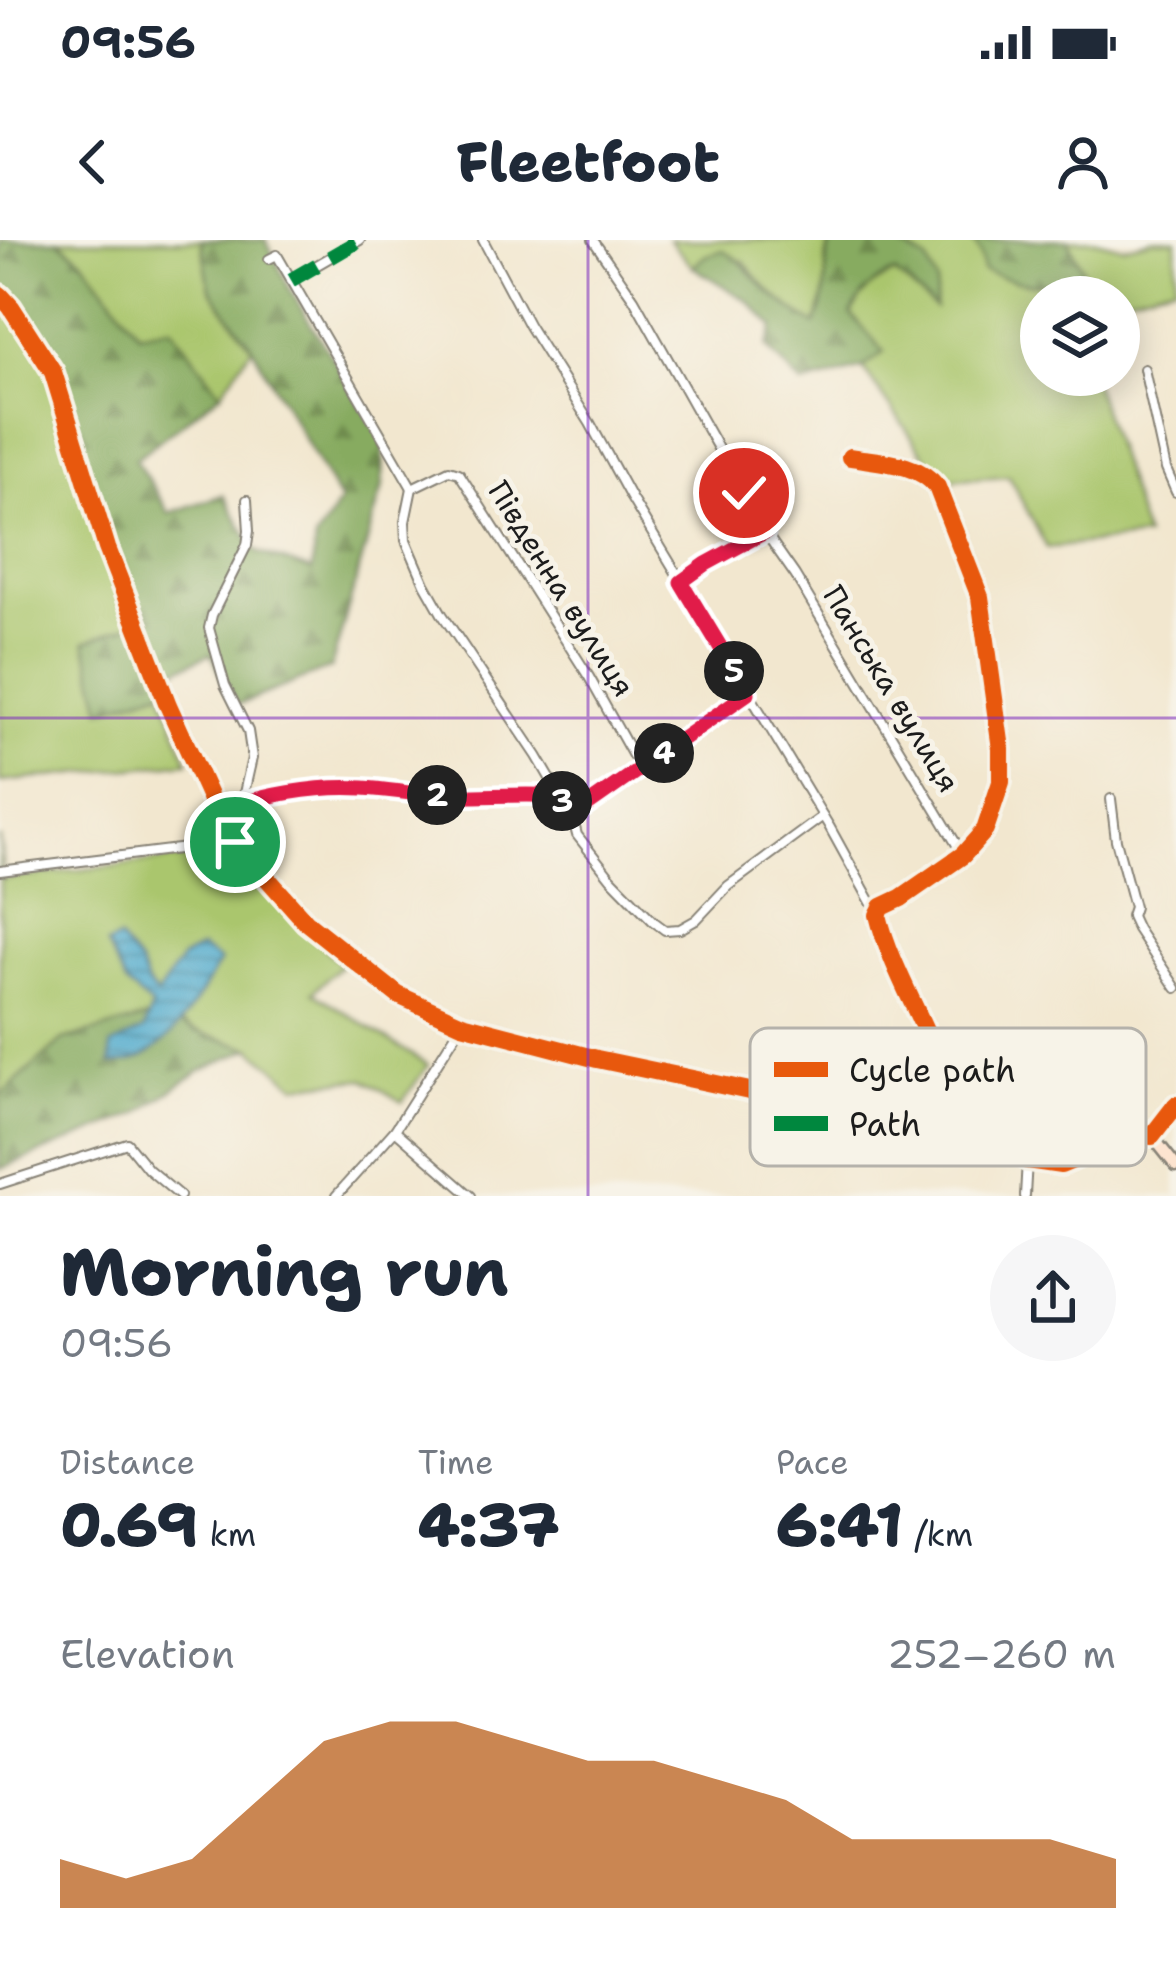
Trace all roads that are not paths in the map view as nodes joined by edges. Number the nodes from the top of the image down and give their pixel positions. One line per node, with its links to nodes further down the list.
1 (360, 240): 5 (street)
2 (483, 240): 13 (street)
3 (593, 240): 12 (street, Панська вулиця)
4 (269, 259): 5 (street)
5 (291, 280): 9 (street)
6 (0, 295): 19 (street)
7 (1144, 369): 10 (street)
8 (850, 457): 23 (street)
9 (412, 488): 15 (street, Південна вулиця); 16 (street)
10 (1176, 492)
11 (248, 500): 18 (street)
12 (765, 532): 13 (street); 23 (street, Панська вулиця)
13 (681, 582): 14 (street)
14 (748, 693): 15 (street); 21 (street)
15 (640, 770): 20 (street)
16 (560, 796): 18 (street); 20 (street)
17 (1111, 800): 26 (street)
18 (242, 802): 19 (street)
19 (217, 813): 22 (street)
20 (572, 816): 21 (street)
21 (823, 816): 25 (street)
22 (235, 842): 24 (street); 27 (street)
23 (963, 855): 25 (street)
24 (0, 871)
25 (878, 915): 28 (street)
26 (1176, 988)
27 (462, 1024): 29 (street); 31 (street)
28 (922, 1028)
29 (750, 1092)
30 (1176, 1105): 33 (street)
31 (394, 1130): 38 (street); 39 (street)
32 (1146, 1136): 33 (street)
33 (1153, 1136): 35 (street)
34 (1027, 1166): 40 (street)
35 (1176, 1166)
36 (0, 1184): 37 (street)
37 (180, 1196)
38 (336, 1196)
39 (471, 1196)
40 (1025, 1196)

